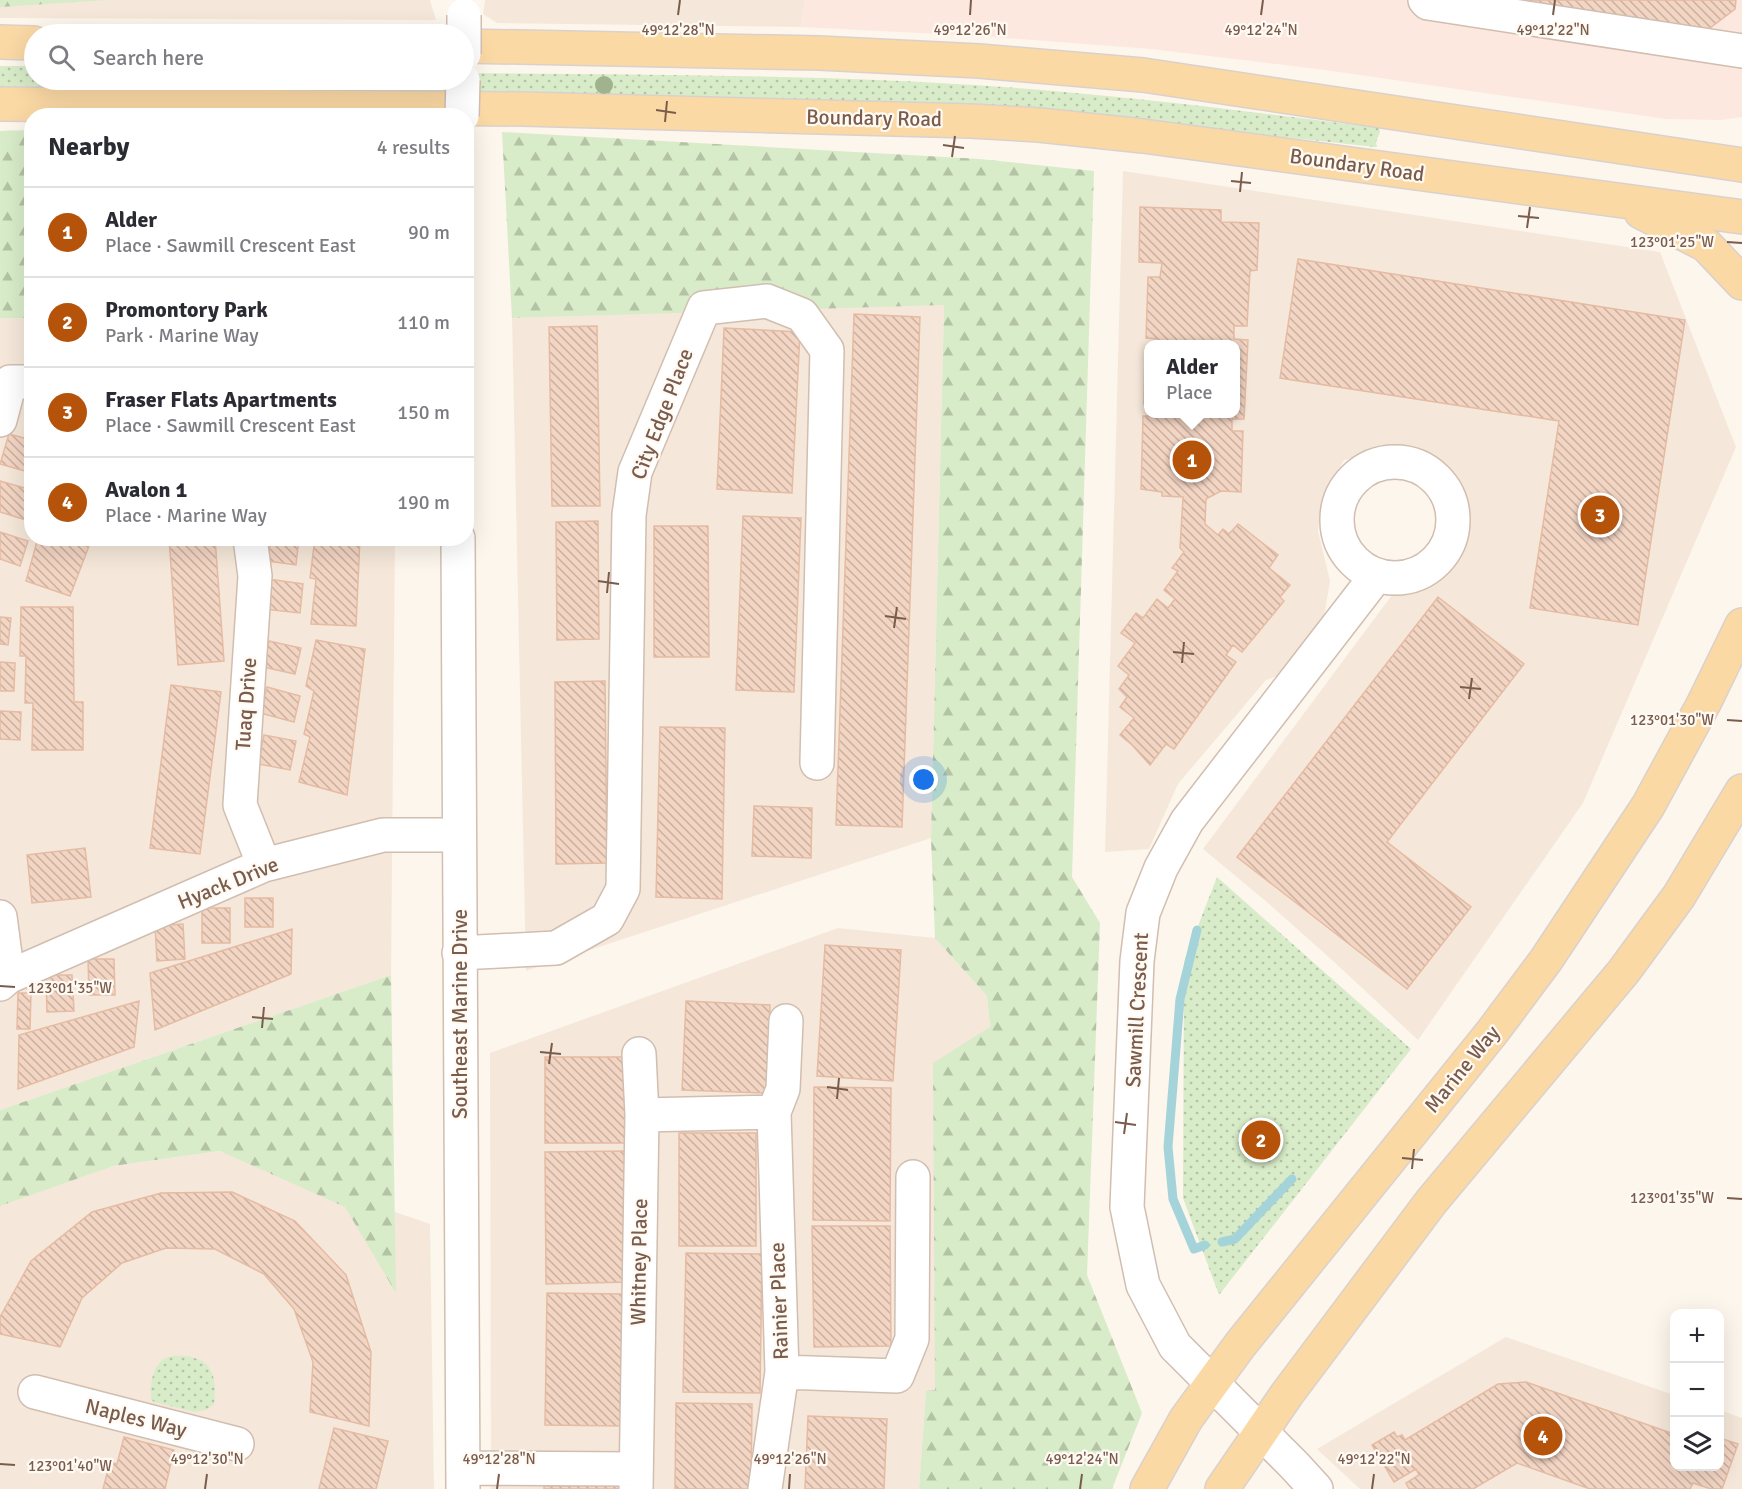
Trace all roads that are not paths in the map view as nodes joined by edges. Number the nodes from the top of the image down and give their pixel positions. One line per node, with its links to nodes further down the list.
1 (1425, 0): 5 (street)
2 (464, 20): 12 (main road)
3 (0, 42): 4 (main road)
4 (24, 43)
5 (1742, 51)
6 (463, 90): 9 (street, bridge)
7 (0, 104): 8 (main road, Boundary Road)
8 (418, 108)
9 (462, 108)
10 (474, 109): 14 (main road, Boundary Road)
11 (1742, 144): 12 (main road)
12 (1701, 160): 13 (main road)
13 (1742, 165)
14 (1618, 200): 15 (main road, Boundary Road); 16 (main road)
15 (1742, 217)
16 (1742, 283)
17 (24, 382): 18 (street)
18 (0, 420)
19 (251, 546): 26 (street, Tuaq Drive)
20 (458, 546): 25 (street, Southeast Marine Drive)
21 (1377, 576): 36 (street, Sawmill Crescent)
22 (1742, 625): 36 (main road, Marine Way)
23 (818, 763): 28 (street, City Edge Place)
24 (1742, 791): 38 (main road)
25 (459, 835): 26 (street, Hyack Drive); 28 (street, Southeast Marine Drive)
26 (264, 865): 29 (street, Hyack Drive)
27 (0, 917): 29 (street)
28 (459, 953): 40 (street, Southeast Marine Drive)
29 (4, 980)
30 (786, 1021): 32 (street, Rainier Place)
31 (639, 1054): 33 (street, Whitney Place)
32 (774, 1112): 33 (street); 35 (street, Rainier Place)
33 (642, 1115): 41 (street, Whitney Place)
34 (913, 1177): 35 (street)
35 (782, 1372): 42 (street, Rainier Place)
36 (1211, 1384): 38 (street, Sawmill Crescent); 43 (main road, Marine Way)
37 (35, 1392): 39 (street, Naples Way)
38 (1261, 1432): 44 (main road); 45 (street, Sawmill Crescent)
39 (237, 1444)
40 (463, 1478): 41 (street, Whitney Place)
41 (636, 1479)
42 (765, 1489)
43 (1148, 1489)
44 (1222, 1489)
45 (1316, 1489)

